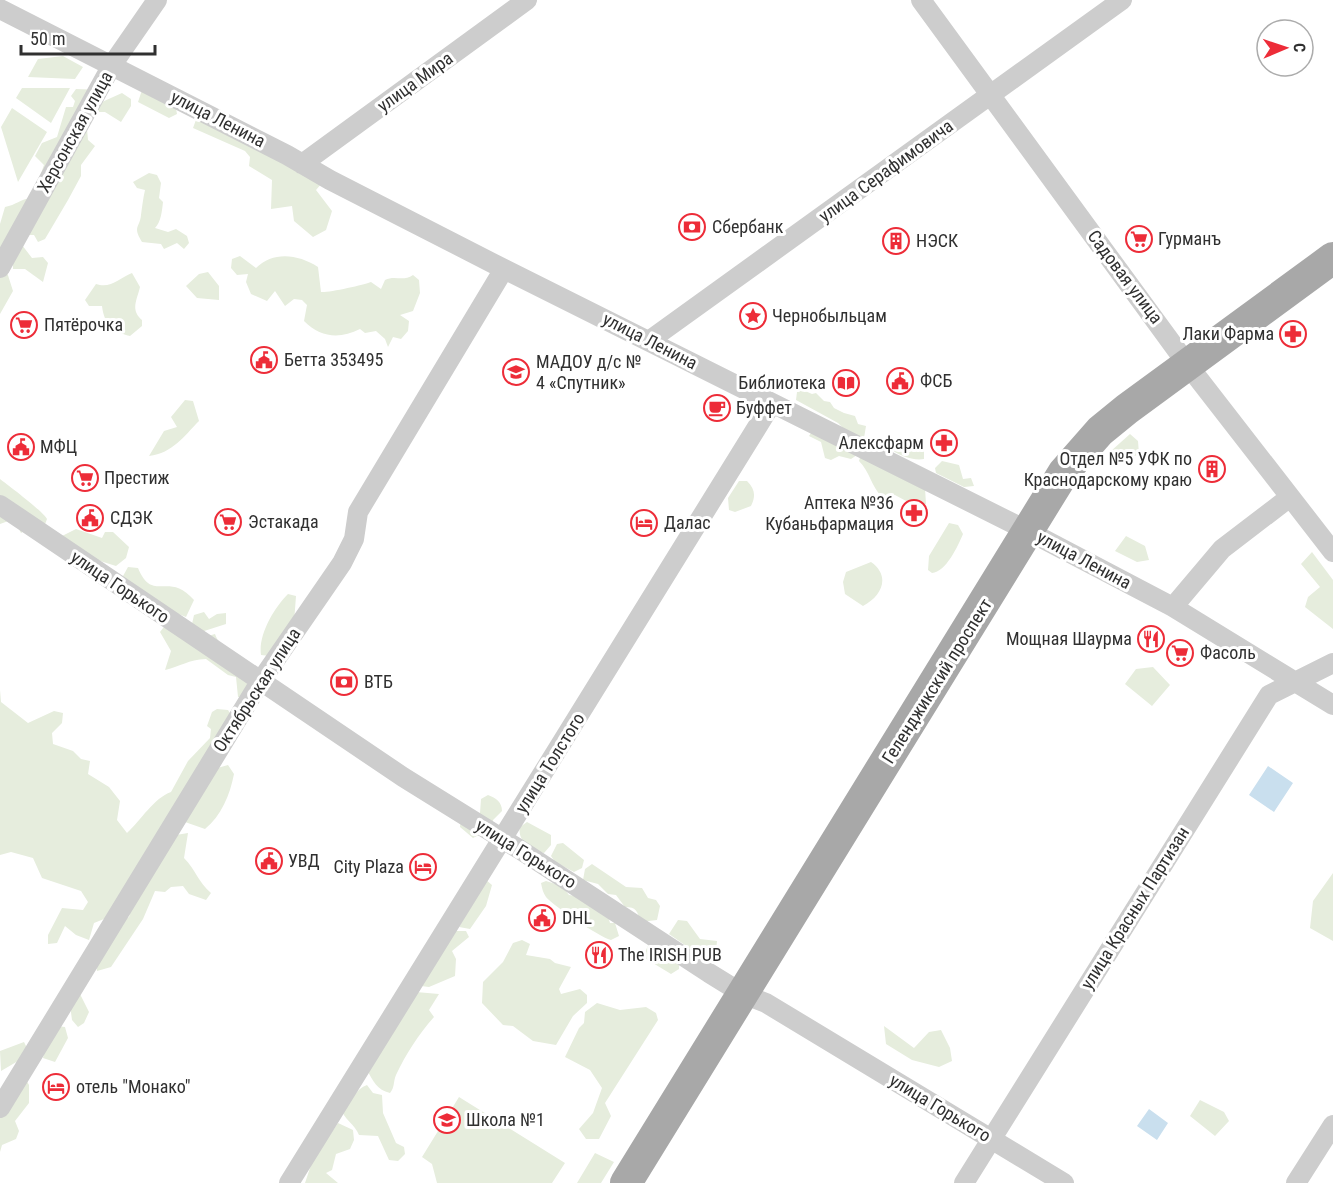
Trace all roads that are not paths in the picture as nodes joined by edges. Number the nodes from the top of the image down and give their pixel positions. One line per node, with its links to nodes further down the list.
1 (157, 0): 6 (street, Херсонская улица)
2 (527, 0): 8 (street, улица Мира)
3 (921, 0): 7 (street, Садовая улица)
4 (1122, 0): 7 (street, улица Серафимовича)
5 (0, 9): 6 (street, улица Ленина)
6 (112, 66): 8 (street, улица Ленина); 10 (street, Херсонская улица)
7 (991, 96): 12 (street, улица Серафимовича); 13 (street, Садовая улица)
8 (302, 164): 11 (street, улица Ленина)
9 (1333, 258): 13 (main road, Геленджикский проспект)
10 (0, 268)
11 (500, 276): 12 (street, улица Ленина); 21 (street, Октябрьская улица)
12 (650, 340): 14 (street, улица Ленина)
13 (1187, 364): 15 (street, Садовая улица); 17 (main road, Геленджикский проспект)
14 (772, 402): 17 (street, улица Ленина); 24 (street, улица Толстого)
15 (1290, 496): 18 (street, Садовая улица); 19 (street)
16 (0, 505): 21 (street, улица Горького)
17 (1028, 531): 19 (street, улица Ленина); 25 (main road, Геленджикский проспект)
18 (1333, 552)
19 (1173, 608): 22 (street, улица Ленина)
20 (1333, 663): 22 (street, улица Красных Партизан)
21 (260, 682): 24 (street, улица Горького); 26 (street, Октябрьская улица)
22 (1295, 683): 23 (street); 28 (street, улица Красных Партизан)
23 (1333, 705)
24 (503, 839): 25 (street, улица Горького); 29 (street, улица Толстого)
25 (743, 994): 28 (street, улица Горького); 30 (main road, Геленджикский проспект)
26 (0, 1108)
27 (1333, 1125): 33 (street)
28 (992, 1138): 31 (street, улица Красных Партизан); 32 (street, улица Горького)
29 (289, 1183)
30 (627, 1183)
31 (964, 1183)
32 (1064, 1183)
33 (1296, 1183)

